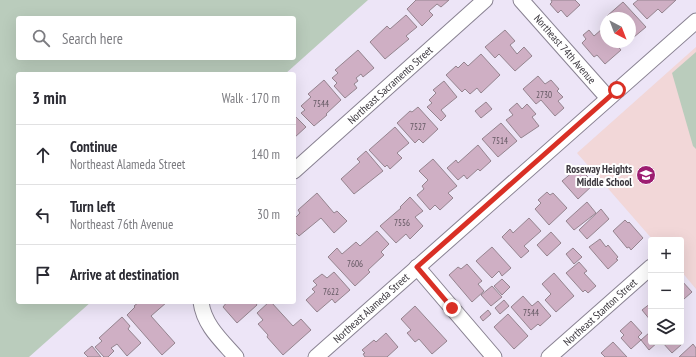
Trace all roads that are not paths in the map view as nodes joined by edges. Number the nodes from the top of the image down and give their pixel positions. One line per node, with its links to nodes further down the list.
1 (485, 0): 5 (street, Northeast Sacramento Street)
2 (521, 0): 4 (street, Northeast 74th Avenue)
3 (696, 21): 4 (street, Northeast Alameda Street)
4 (608, 98): 6 (street, Northeast Alameda Street)
5 (296, 169)
6 (417, 267): 10 (street, Northeast Alameda Street); 11 (street)
7 (648, 270): 12 (street, Northeast Stanton Street)
8 (201, 304): 9 (street)
9 (236, 357)
10 (316, 357)
11 (494, 357)
12 (549, 357)

